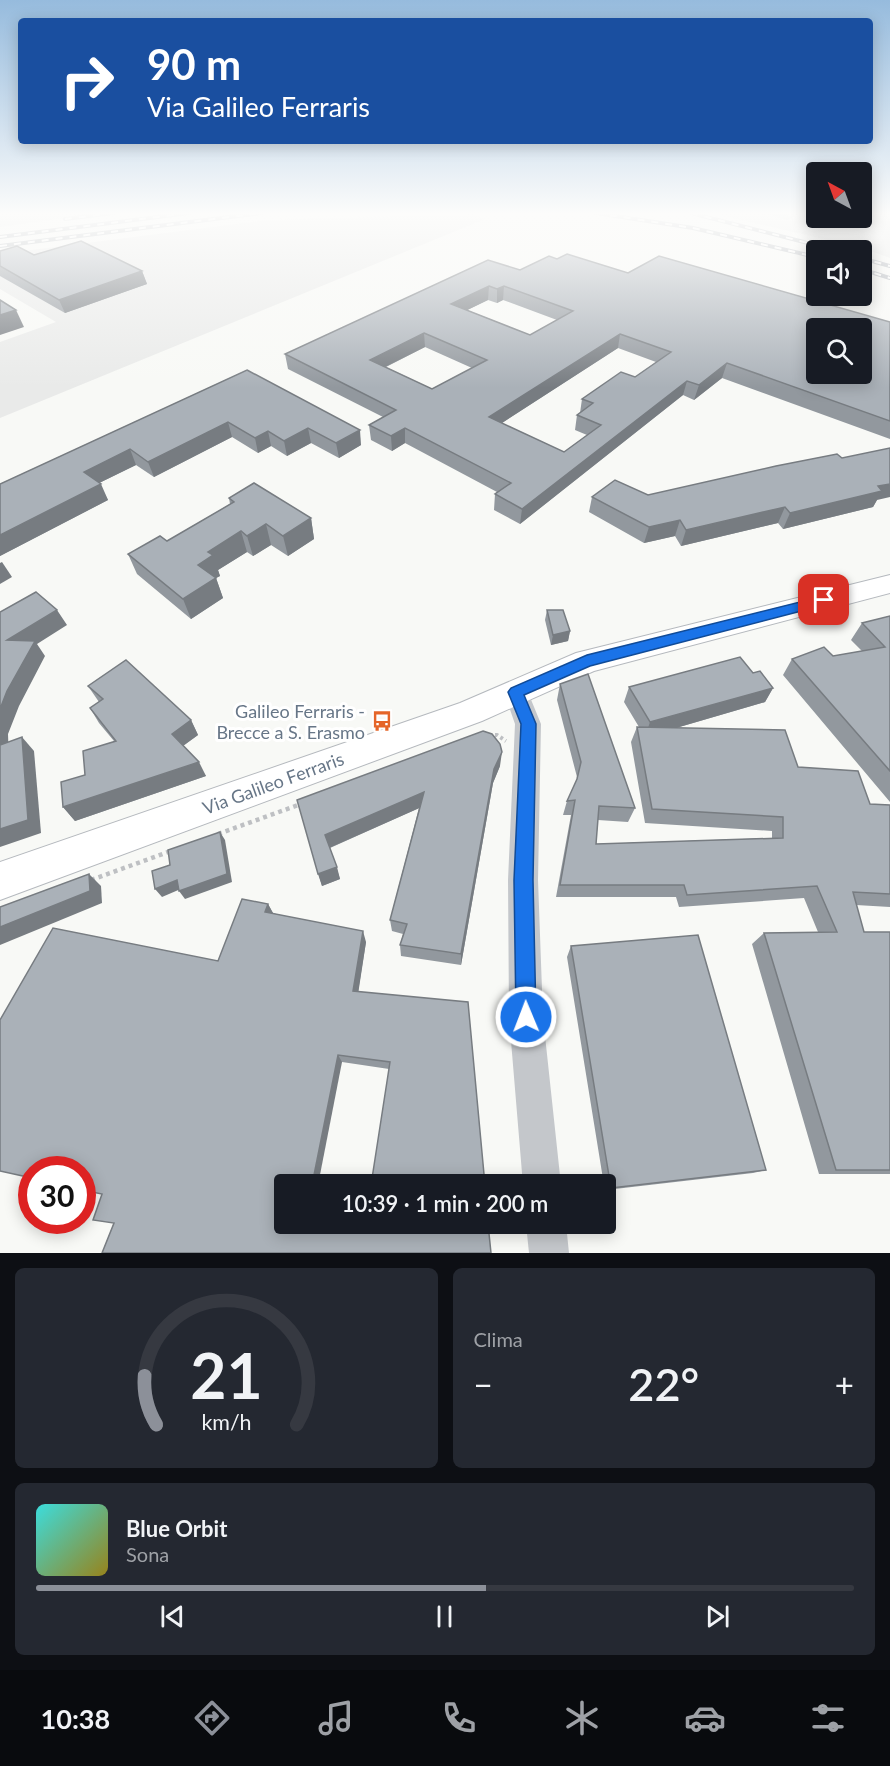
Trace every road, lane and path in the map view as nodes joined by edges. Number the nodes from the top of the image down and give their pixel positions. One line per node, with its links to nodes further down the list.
1 (890, 584): 2 (main road, Via Galileo Ferraris)
2 (516, 692): 8 (main road, Via Galileo Ferraris); 10 (street)
3 (477, 740): 4 (path)
4 (510, 745)
5 (312, 800): 6 (path)
6 (213, 836)
7 (179, 848): 9 (path)
8 (0, 881)
9 (78, 884)
10 (542, 1174)
11 (547, 1234): 12 (street)
12 (549, 1253)

